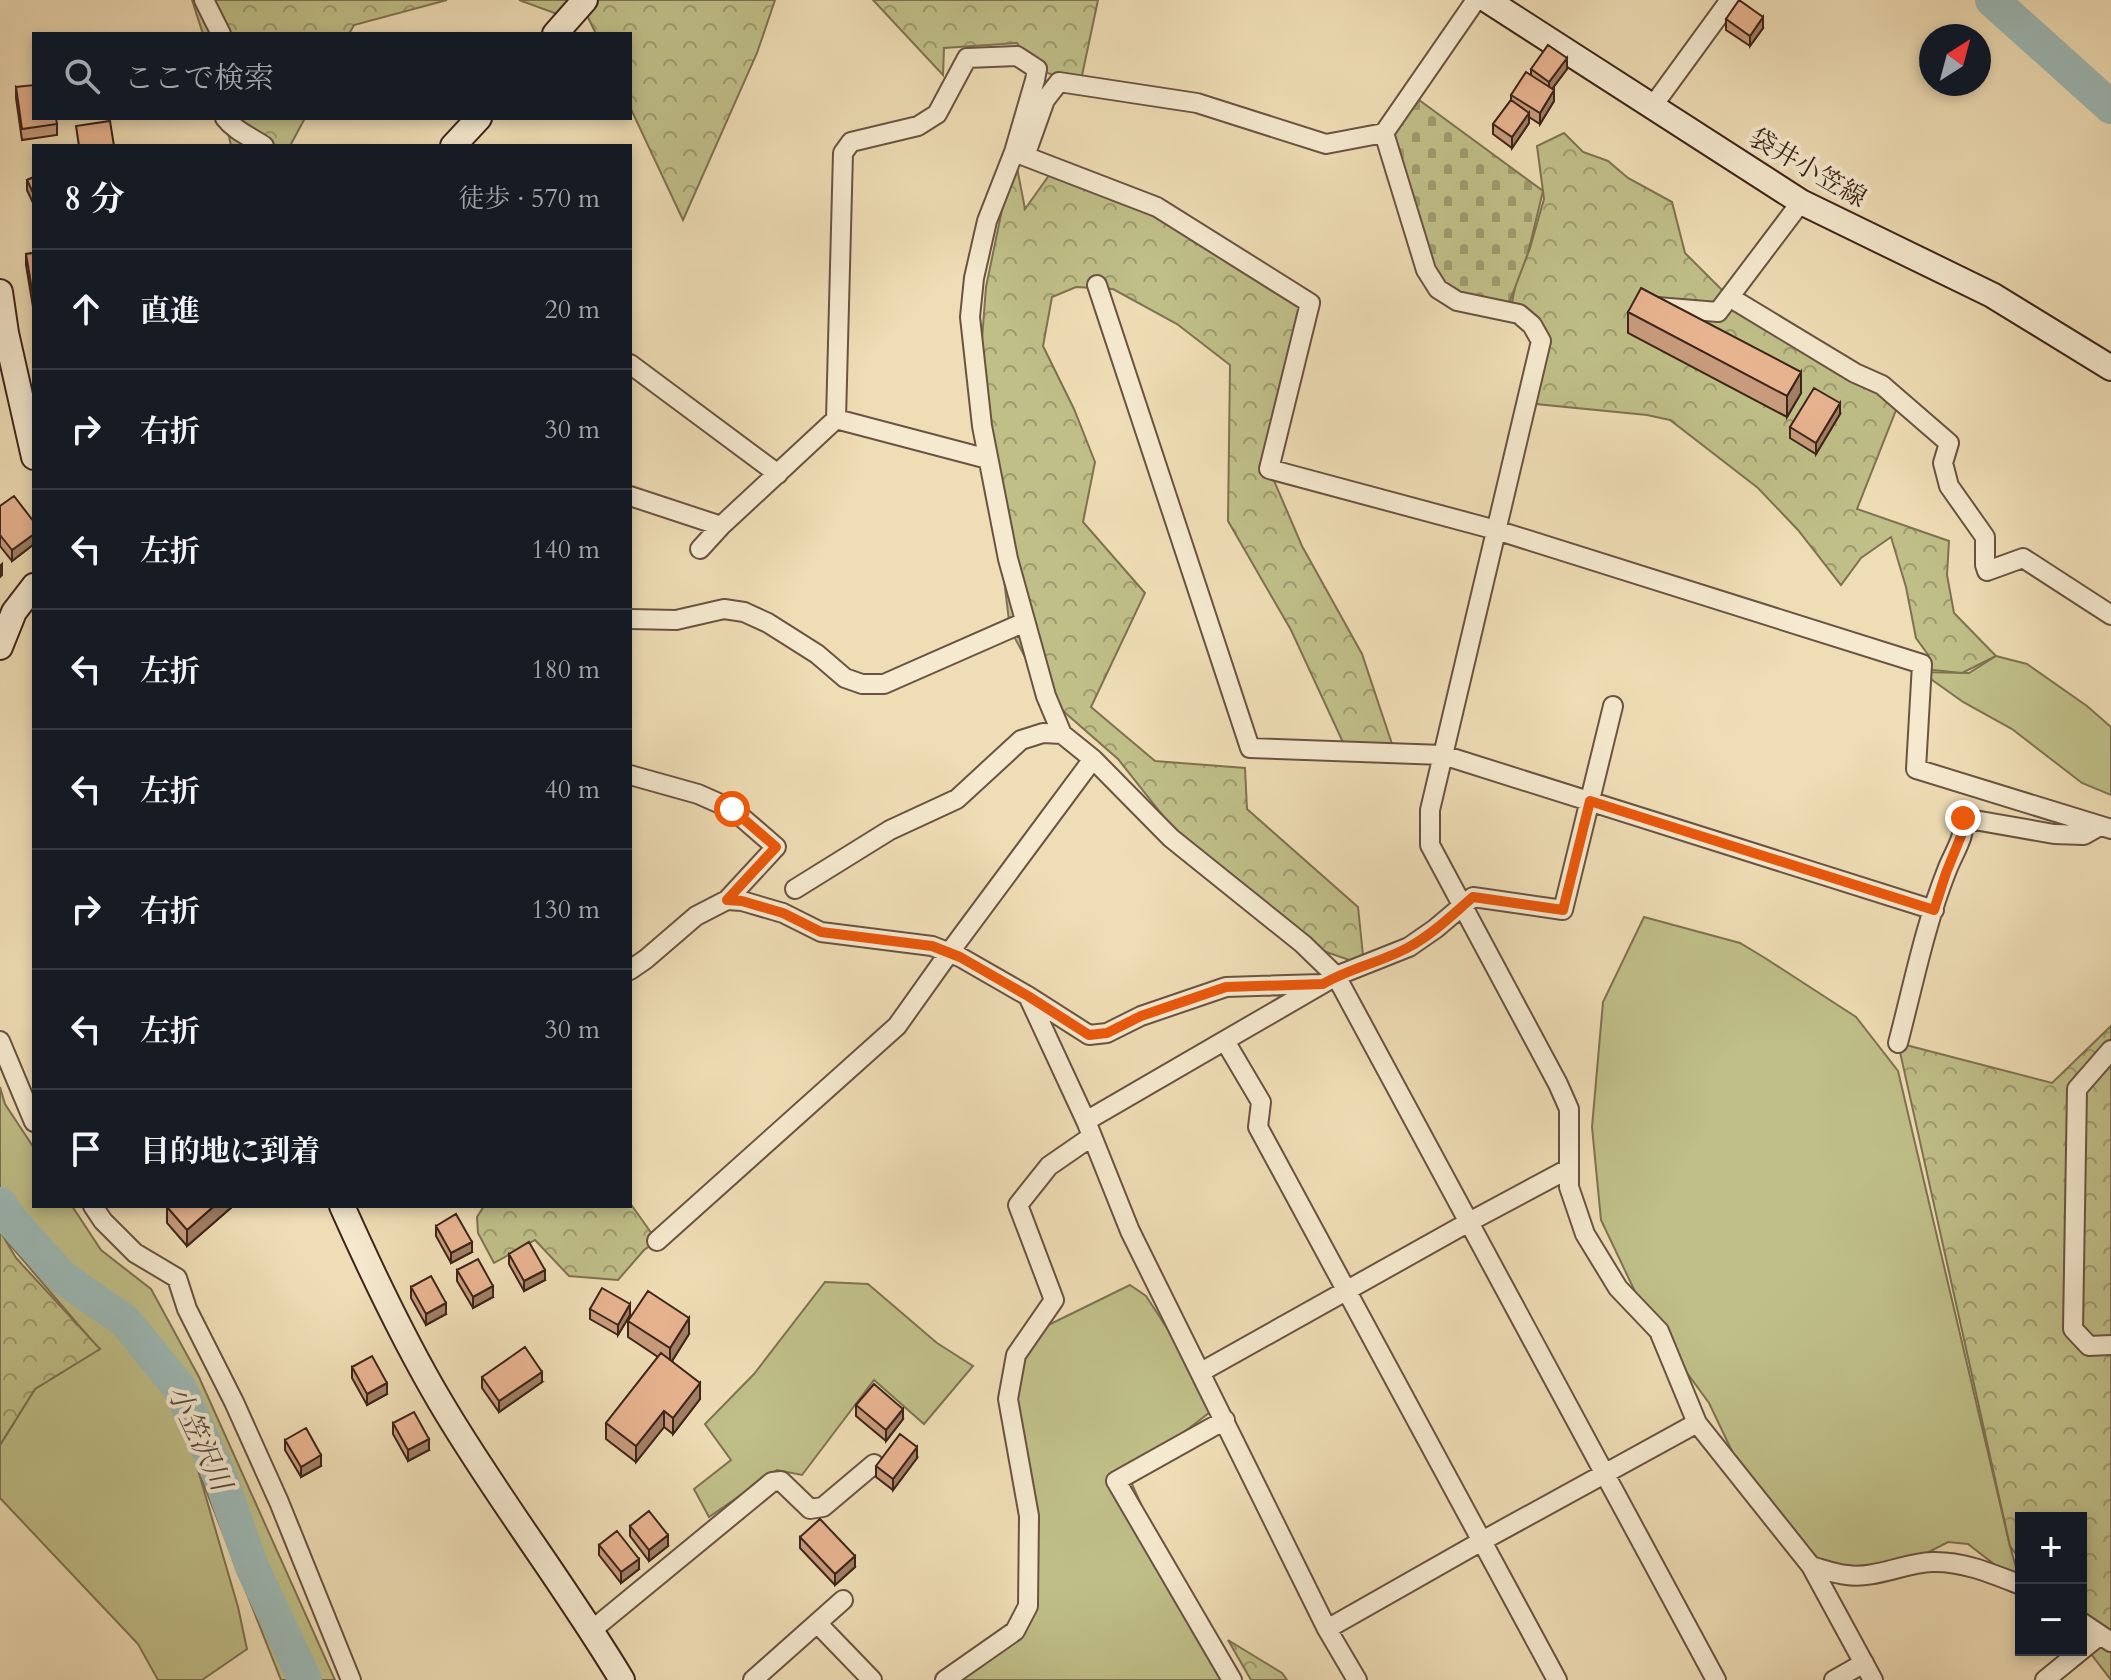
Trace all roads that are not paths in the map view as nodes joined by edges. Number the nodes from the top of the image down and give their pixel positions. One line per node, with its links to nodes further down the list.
1 (204, 0): 6 (street)
2 (585, 0): 7 (street)
3 (1476, 0): 11 (street)
4 (1487, 0): 8 (street, 袋井小笠線)
5 (1730, 0): 8 (street)
6 (220, 32)
7 (557, 32)
8 (1652, 107): 15 (street, 袋井小笠線)
9 (227, 120): 12 (street)
10 (477, 120): 13 (street)
11 (1384, 133): 14 (street); 28 (street)
12 (261, 144)
13 (455, 144)
14 (1019, 154): 22 (street); 24 (street); 28 (street)
15 (1801, 202): 18 (street); 21 (street, 袋井小笠線)
16 (1097, 285): 37 (street)
17 (0, 293): 23 (street)
18 (1731, 298): 19 (street); 31 (street)
19 (1657, 307)
20 (632, 365): 25 (street)
21 (2111, 368)
22 (836, 419): 24 (street); 25 (street)
23 (32, 448)
24 (988, 459): 33 (street)
25 (778, 474): 27 (street)
26 (632, 497): 27 (street)
27 (721, 526): 29 (street)
28 (1496, 530): 37 (street); 41 (street)
29 (700, 549)
30 (32, 589): 34 (street)
31 (2111, 615)
32 (632, 619): 33 (street)
33 (1025, 622): 36 (street)
34 (0, 647)
35 (1613, 706): 40 (street)
36 (1062, 734): 38 (street); 42 (street)
37 (1443, 755): 40 (street); 44 (street)
38 (1093, 759): 46 (street); 48 (street)
39 (632, 776): 43 (street)
40 (1590, 801): 44 (street); 45 (street)
41 (2106, 828): 45 (street)
42 (795, 889)
43 (727, 900): 46 (street); 47 (street)
44 (1463, 905): 48 (street); 56 (street)
45 (1934, 910): 52 (street)
46 (949, 953): 49 (street); 60 (street)
47 (632, 969)
48 (1330, 980): 49 (street); 51 (street); 59 (street)
49 (1028, 996): 55 (street)
50 (0, 1041): 54 (street)
51 (1225, 1041): 55 (street); 61 (street)
52 (1898, 1043)
53 (2111, 1050): 62 (street)
54 (32, 1117)
55 (1088, 1129): 63 (street); 82 (street)
56 (1568, 1169): 59 (street); 65 (street)
57 (94, 1208): 78 (street)
58 (343, 1208): 75 (street)
59 (1469, 1222): 61 (street); 67 (street)
60 (657, 1241)
61 (1347, 1290): 63 (street); 68 (street)
62 (2111, 1345)
63 (1201, 1372): 64 (street)
64 (1225, 1420): 74 (street); 83 (street)
65 (1697, 1423): 67 (street); 69 (street)
66 (874, 1464): 75 (street)
67 (1604, 1474): 68 (street); 86 (street)
68 (1482, 1541): 74 (street); 85 (street)
69 (1811, 1566): 70 (street); 77 (street)
70 (2018, 1584)
71 (843, 1600): 72 (street)
72 (817, 1623): 80 (street); 81 (street)
73 (2087, 1626): 76 (street)
74 (1327, 1629): 84 (street)
75 (592, 1630): 79 (street)
76 (2105, 1639): 88 (street)
77 (1868, 1672): 87 (street)
78 (351, 1680)
79 (622, 1680)
80 (753, 1680)
81 (872, 1680)
82 (945, 1680)
83 (1232, 1680)
84 (1357, 1680)
85 (1557, 1680)
86 (1716, 1680)
87 (1834, 1680)
88 (2045, 1680)

